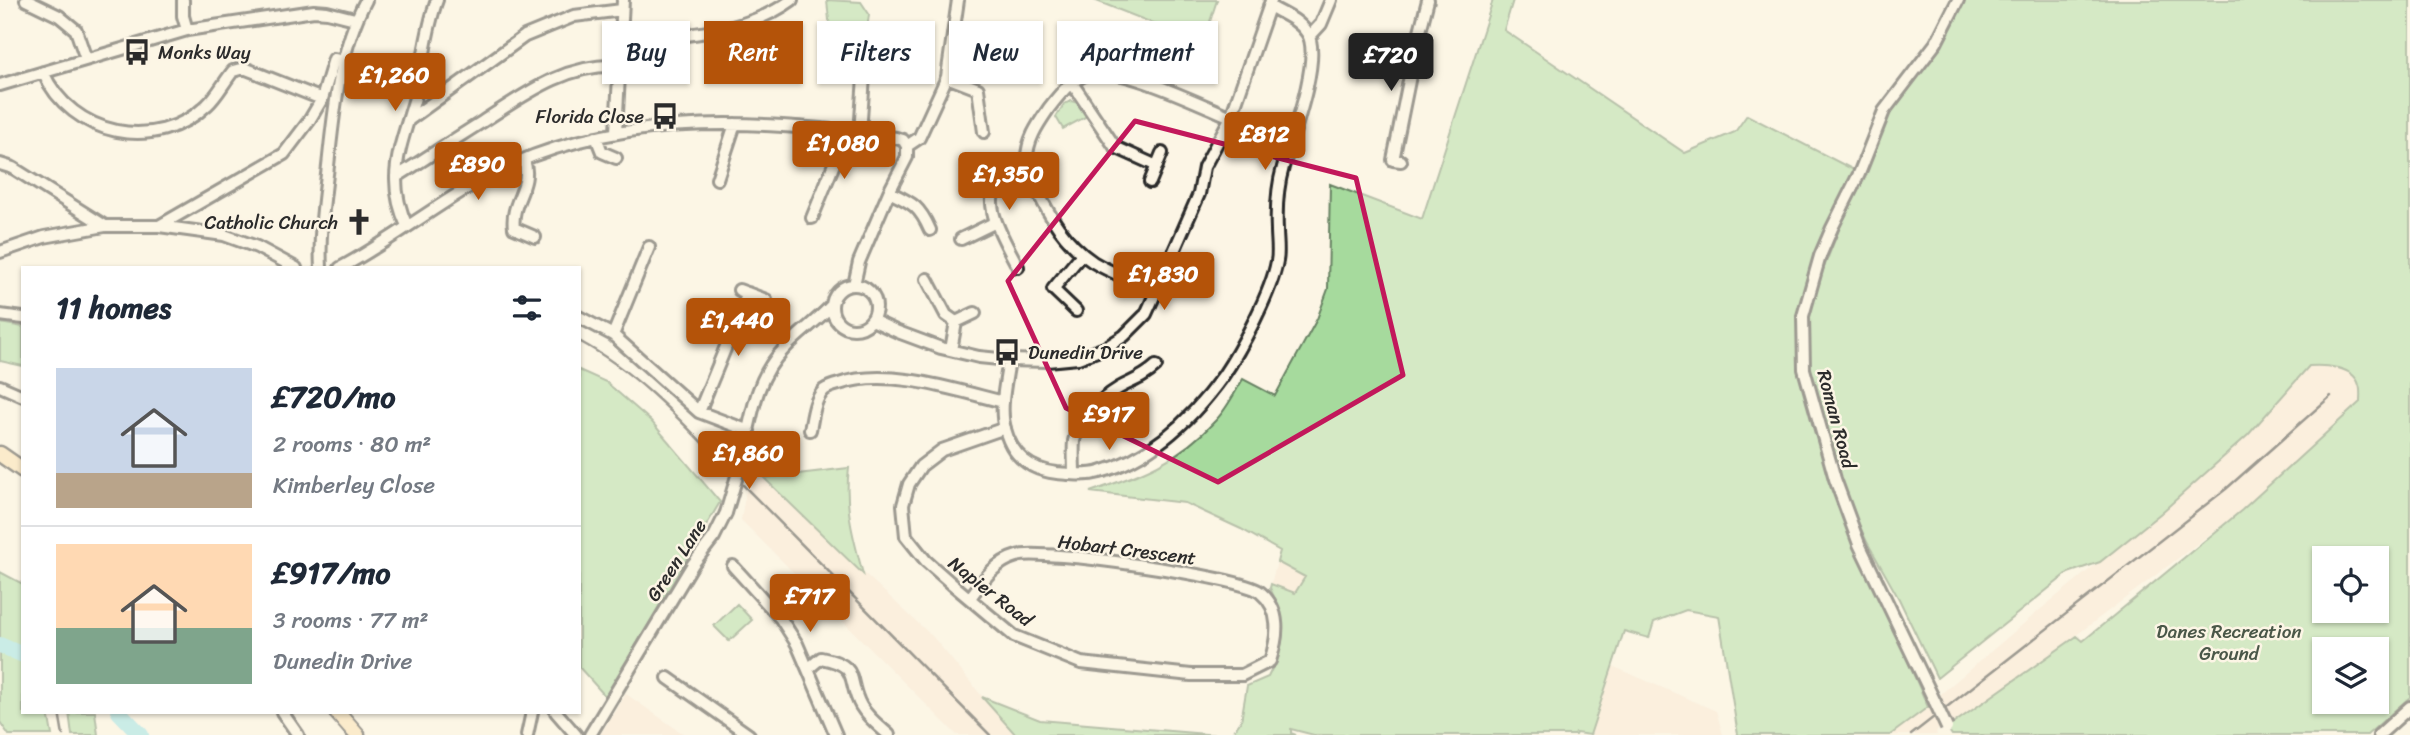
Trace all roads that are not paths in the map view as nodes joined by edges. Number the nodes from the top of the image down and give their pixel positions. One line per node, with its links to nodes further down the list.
1 (26, 0): 16 (street)
2 (183, 0): 13 (street)
3 (366, 0): 12 (street)
4 (437, 0): 21 (street)
5 (792, 0): 14 (street)
6 (958, 0): 20 (street)
7 (1331, 0): 15 (street)
8 (1428, 0): 43 (street)
9 (1958, 0): 107 (street, Roman Road, bridge)
10 (1270, 3): 15 (street); 30 (street)
11 (622, 5): 28 (street)
12 (355, 19): 13 (street); 17 (street)
13 (187, 30): 16 (street)
14 (690, 35)
15 (1310, 36): 94 (street)
16 (86, 59): 19 (street)
17 (344, 61): 29 (street); 63 (street)
18 (602, 65): 46 (street)
19 (44, 72): 27 (street); 29 (street)
20 (947, 77): 35 (street); 38 (street)
21 (419, 80): 28 (street); 31 (street)
22 (618, 84): 33 (street)
23 (864, 84): 36 (street)
24 (1071, 84): 41 (street)
25 (1073, 84): 45 (street)
26 (1148, 84): 30 (street)
27 (0, 85)
28 (443, 94): 31 (street)
29 (322, 99): 53 (street)
30 (1231, 117): 67 (street)
31 (410, 119): 46 (street)
32 (735, 124): 33 (street); 34 (street); 47 (street)
33 (616, 132): 37 (street)
34 (846, 132): 36 (street); 50 (street)
35 (984, 132)
36 (860, 133): 38 (street)
37 (596, 137): 40 (street); 42 (street)
38 (907, 146): 49 (street)
39 (1162, 153): 45 (street)
40 (616, 158)
41 (1027, 159): 51 (street); 60 (street)
42 (524, 160): 54 (street); 56 (street)
43 (1401, 161)
44 (0, 164): 52 (street)
45 (1157, 166): 48 (street)
46 (396, 177): 54 (street)
47 (717, 179)
48 (1150, 182)
49 (888, 192): 55 (street); 66 (street)
50 (812, 218)
51 (996, 222): 57 (street); 64 (street)
52 (105, 226): 53 (street); 59 (street)
53 (159, 226): 62 (street)
54 (407, 226): 61 (street)
55 (930, 230)
56 (535, 237)
57 (961, 239)
58 (649, 247): 79 (street)
59 (0, 251)
60 (1082, 254): 67 (street); 70 (street)
61 (358, 264)
62 (292, 266)
63 (321, 266)
64 (1018, 267)
65 (927, 279): 77 (street)
66 (854, 285): 69 (street); 75 (street)
67 (1156, 292): 81 (street)
68 (766, 300): 86 (street)
69 (832, 305): 76 (street); 78 (street, Green Lane)
70 (1076, 311)
71 (975, 313): 77 (street)
72 (0, 315): 73 (street)
73 (21, 318)
74 (581, 318): 79 (street)
75 (872, 320): 76 (street); 80 (street)
76 (837, 321): 78 (street, Green Lane)
77 (956, 322): 80 (street)
78 (811, 327): 87 (street, Green Lane)
79 (613, 335): 86 (street)
80 (951, 350): 81 (street)
81 (1009, 360): 85 (street)
82 (1156, 366): 94 (street)
83 (0, 386): 84 (street)
84 (21, 395)
85 (1003, 402): 89 (street); 90 (street)
86 (699, 412): 88 (street)
87 (753, 412): 88 (street); 91 (street, Green Lane)
88 (729, 423): 91 (street)
89 (1004, 428): 94 (street); 96 (street, Napier Road)
90 (810, 430)
91 (749, 431): 112 (street, Green Lane, bridge)
92 (0, 454): 93 (main road)
93 (21, 469)
94 (1074, 474)
95 (733, 566): 98 (street)
96 (970, 598): 97 (street, Hobart Crescent); 97 (street, Napier Road)
97 (1277, 621)
98 (809, 668): 114 (street); 115 (street)
99 (688, 676): 101 (street)
100 (668, 678): 101 (street)
101 (680, 687): 113 (street)
102 (2410, 708): 116 (street)
103 (283, 714): 108 (street)
104 (339, 714): 109 (main road)
105 (532, 714): 110 (street)
106 (558, 714): 111 (street)
107 (1949, 731)
108 (298, 735)
109 (357, 735)
110 (527, 735)
111 (576, 735)
112 (590, 735)
113 (749, 735)
114 (836, 735)
115 (889, 735)
116 (2379, 735)

